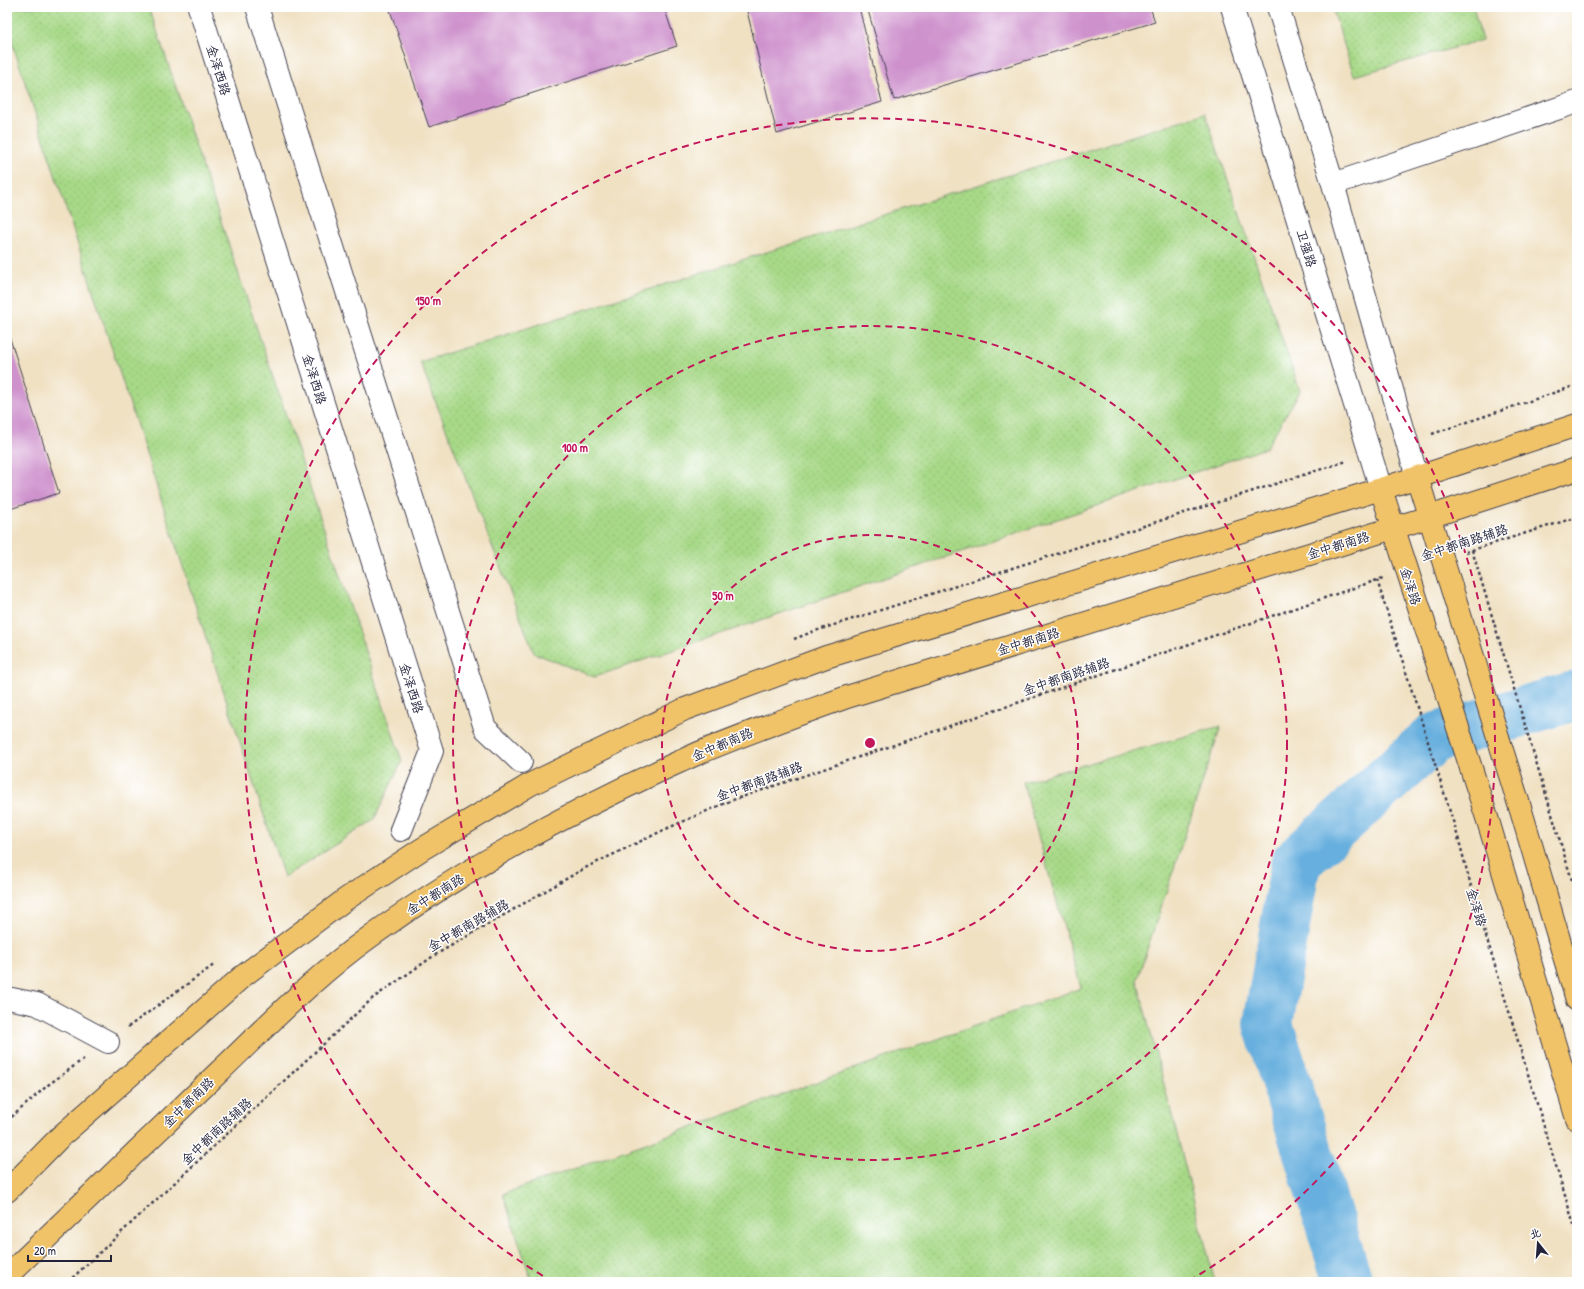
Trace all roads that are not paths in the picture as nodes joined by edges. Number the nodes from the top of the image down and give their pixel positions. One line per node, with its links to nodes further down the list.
1 (199, 7): 14 (street, 金泽西路)
2 (257, 7): 13 (street)
3 (1232, 7): 10 (street, 卫强路)
4 (1278, 7): 6 (street)
5 (1577, 102): 6 (street)
6 (1333, 184): 9 (street)
7 (1577, 425): 9 (main road)
8 (1577, 469): 11 (main road, 金中都南路)
9 (1417, 477): 10 (main road); 11 (main road)
10 (1381, 489): 12 (main road, 金泽路); 19 (main road)
11 (1429, 517): 12 (main road, 金中都南路); 16 (main road)
12 (1393, 528): 18 (main road, 金泽路); 20 (main road, 金中都南路)
13 (521, 762)
14 (401, 830)
15 (7, 998): 17 (street)
16 (1577, 1000)
17 (108, 1042)
18 (1577, 1119)
19 (7, 1191)
20 (7, 1276)

